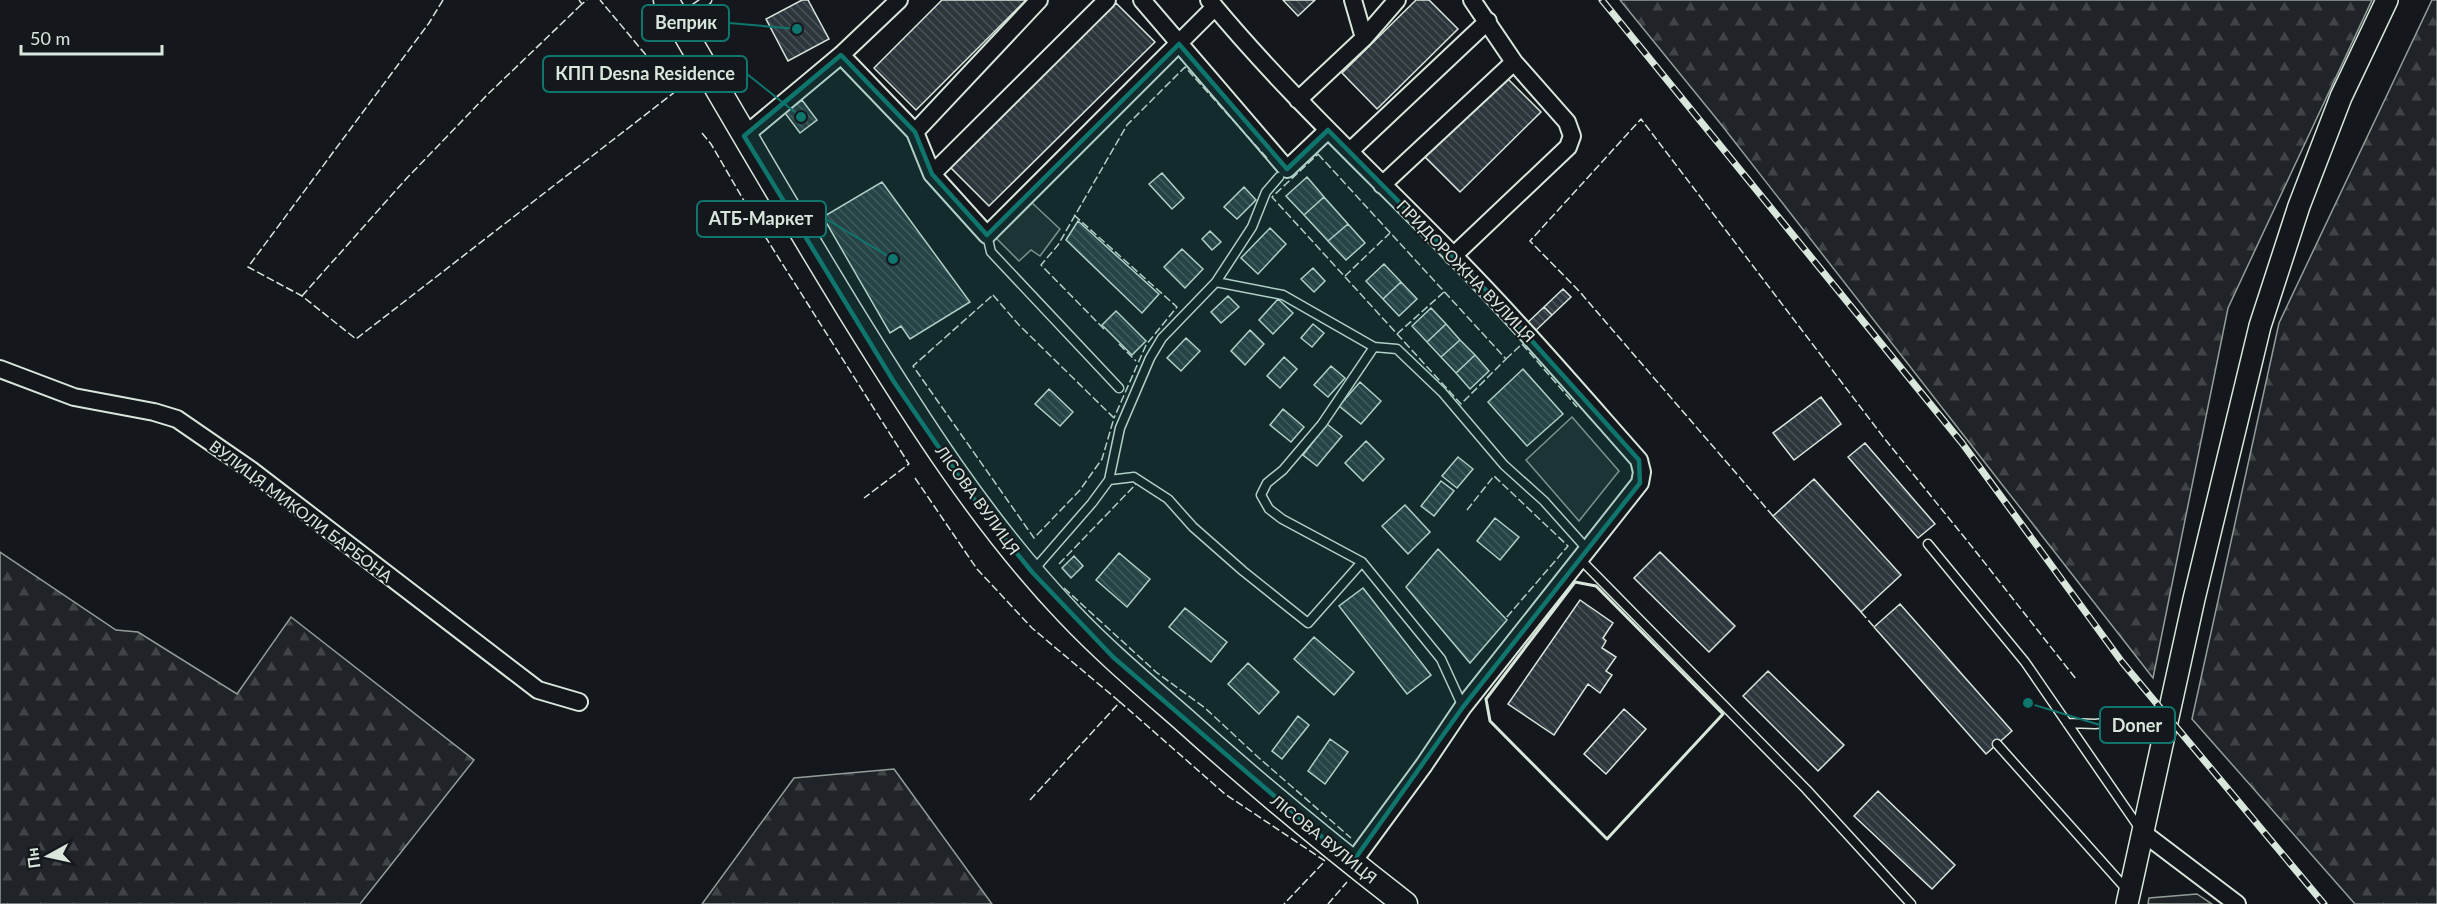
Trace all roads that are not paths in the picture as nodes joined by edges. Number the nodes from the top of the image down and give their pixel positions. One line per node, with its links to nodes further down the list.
1 (666, 0): 12 (main road, ЛІСОВА ВУЛИЦЯ)
2 (707, 0): 12 (lane)
3 (899, 0): 16 (street)
4 (1039, 0): 20 (street)
5 (1107, 0): 23 (street)
6 (1142, 0): 15 (street)
7 (1353, 0): 14 (street)
8 (1397, 0): 14 (street)
9 (1472, 0): 13 (street)
10 (2387, 0): 39 (street)
11 (1212, 4): 15 (street); 18 (street, ПРИДОРОЖНА ВУЛИЦЯ)
12 (678, 21): 21 (main road, ЛІСОВА ВУЛИЦЯ)
13 (1488, 21): 17 (street); 22 (street)
14 (1364, 38): 18 (street)
15 (1179, 44): 19 (street); 26 (street)
16 (841, 55): 20 (street); 21 (street)
17 (1514, 62): 25 (street); 27 (street)
18 (1298, 100): 19 (street, ПРИДОРОЖНА ВУЛИЦЯ)
19 (1328, 130): 22 (street, ПРИДОРОЖНА ВУЛИЦЯ)
20 (915, 132): 23 (street)
21 (744, 136): 36 (main road, ЛІСОВА ВУЛИЦЯ)
22 (1350, 151): 25 (street, ПРИДОРОЖНА ВУЛИЦЯ)
23 (933, 174): 26 (street)
24 (1280, 177): 28 (lane)
25 (1382, 184): 27 (street, ПРИДОРОЖНА ВУЛИЦЯ)
26 (987, 235): 31 (lane)
27 (1453, 255): 34 (street, ПРИДОРОЖНА ВУЛИЦЯ)
28 (1216, 282): 29 (lane); 32 (lane)
29 (1374, 347): 34 (lane); 35 (lane)
30 (0, 369): 37 (street, ВУЛИЦЯ МИКОЛИ БАРБОНА)
31 (1119, 388)
32 (1108, 480): 35 (lane); 36 (lane)
33 (1928, 544): 40 (lane)
34 (1584, 554): 38 (street, ПРИДОРОЖНА ВУЛИЦЯ); 46 (lane)
35 (1362, 562): 38 (lane)
36 (1032, 572): 43 (main road, ЛІСОВА ВУЛИЦЯ)
37 (579, 702)
38 (1463, 707): 43 (street, ПРИДОРОЖНА ВУЛИЦЯ)
39 (2168, 716): 40 (lane); 42 (street)
40 (2067, 723): 42 (lane)
41 (1997, 744): 44 (lane)
42 (2142, 832): 44 (street); 47 (street)
43 (1352, 863): 45 (main road, ЛІСОВА ВУЛИЦЯ)
44 (2128, 898)
45 (1405, 904)
46 (1911, 904)
47 (2237, 904)

